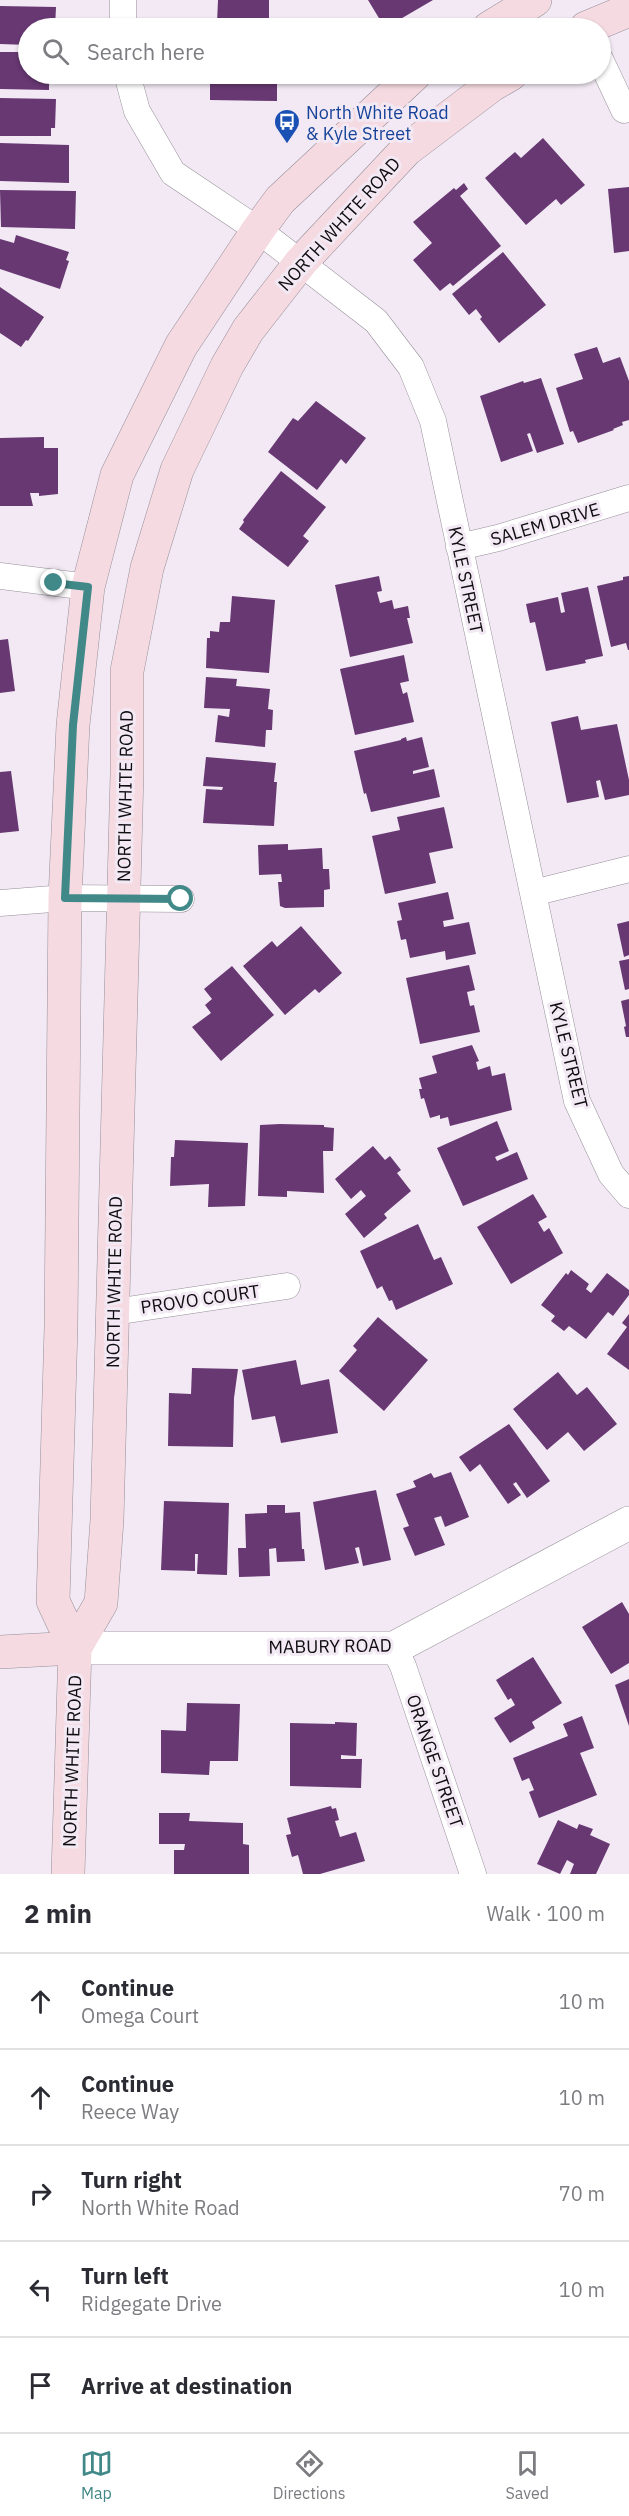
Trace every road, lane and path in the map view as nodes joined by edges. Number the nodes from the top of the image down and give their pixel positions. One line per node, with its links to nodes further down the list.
1 (123, 0): 4 (street)
2 (535, 0): 5 (main road)
3 (629, 10): 6 (main road)
4 (123, 18)
5 (505, 18)
6 (610, 18)
7 (611, 82): 11 (street)
8 (130, 84): 12 (street, KYLE STREET)
9 (404, 84): 12 (main road, NORTH WHITE ROAD)
10 (494, 84): 13 (main road, NORTH WHITE ROAD)
11 (624, 110)
12 (258, 230): 13 (street, KYLE STREET); 17 (main road, NORTH WHITE ROAD)
13 (300, 262): 15 (street, KYLE STREET); 21 (main road, NORTH WHITE ROAD)
14 (629, 498): 15 (street, SALEM DRIVE)
15 (459, 547): 19 (street, KYLE STREET)
16 (0, 576): 17 (street)
17 (88, 587): 20 (main road, NORTH WHITE ROAD)
18 (629, 869): 19 (street)
19 (533, 893): 24 (street, KYLE STREET)
20 (65, 898): 21 (street); 23 (street); 28 (main road, NORTH WHITE ROAD)
21 (123, 898): 22 (street); 26 (main road, NORTH WHITE ROAD)
22 (181, 899)
23 (0, 903)
24 (629, 1195)
25 (286, 1286): 26 (street, PROVO COURT)
26 (114, 1312): 28 (main road, NORTH WHITE ROAD)
27 (629, 1523): 29 (street, MABURY ROAD)
28 (75, 1648): 29 (street, MABURY ROAD); 30 (main road, MABURY ROAD); 31 (main road, NORTH WHITE ROAD)
29 (394, 1648): 32 (street, ORANGE STREET)
30 (0, 1652)
31 (68, 1874)
32 (473, 1874)

